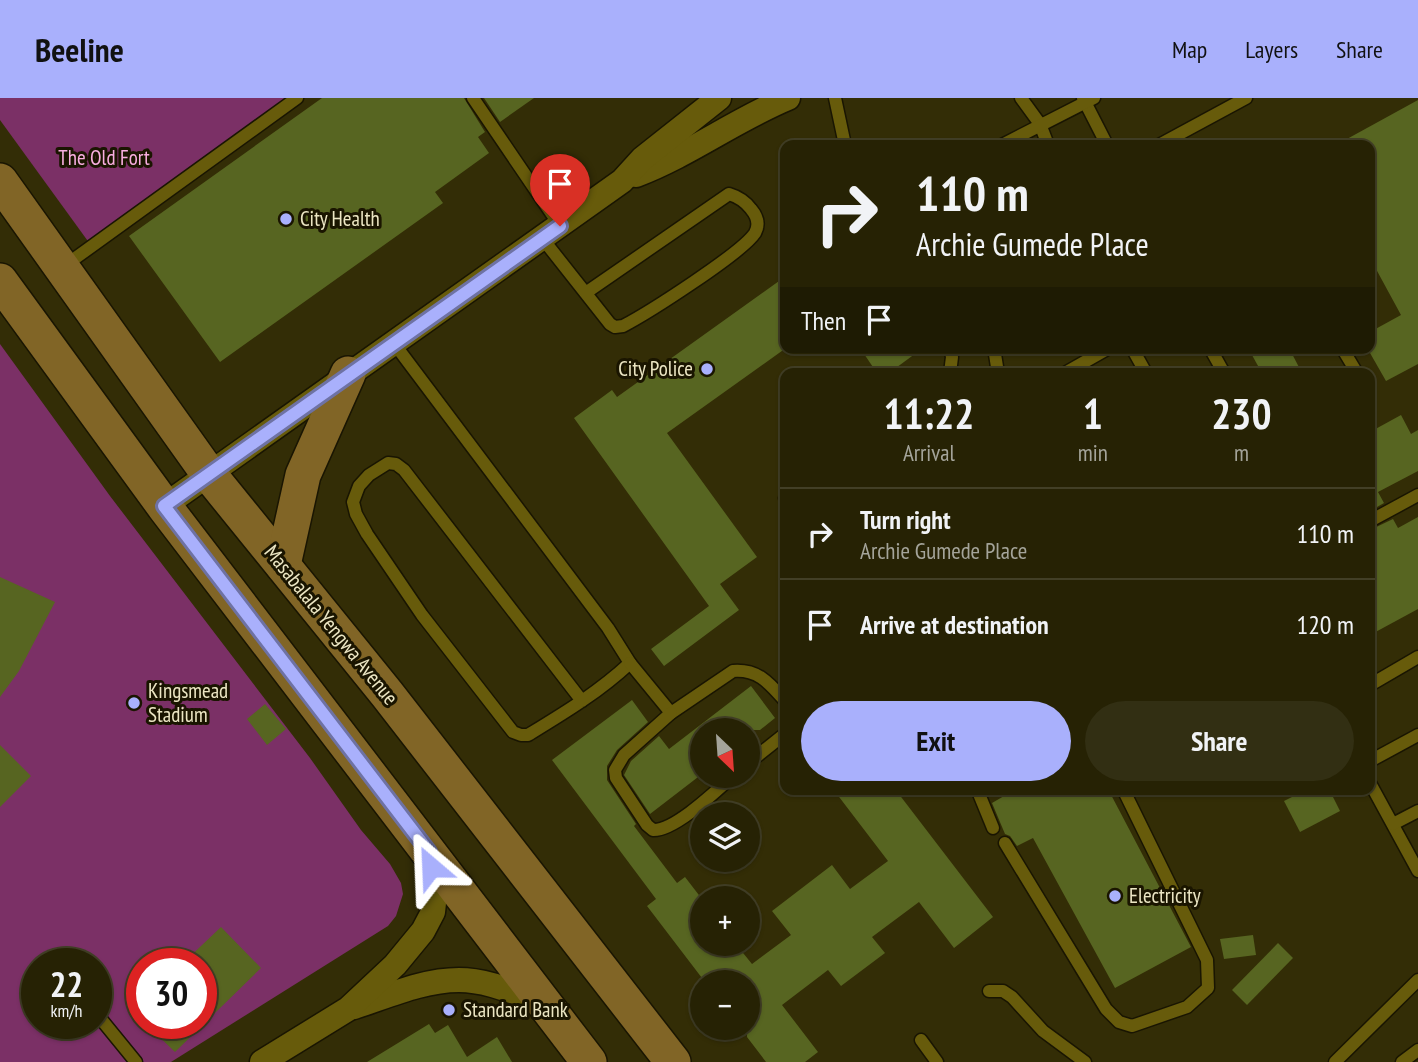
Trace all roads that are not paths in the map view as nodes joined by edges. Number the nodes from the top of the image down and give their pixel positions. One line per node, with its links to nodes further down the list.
1 (297, 98): 18 (lane)
2 (473, 98): 17 (lane)
3 (719, 98): 16 (street)
4 (788, 98): 16 (street)
5 (835, 98): 10 (lane)
6 (1021, 98): 9 (lane)
7 (1246, 98): 14 (lane)
8 (1087, 99): 9 (lane); 13 (lane)
9 (1040, 124): 11 (lane); 12 (lane)
10 (844, 140)
11 (1011, 140)
12 (1046, 140)
13 (1105, 140)
14 (1168, 140)
15 (0, 181): 18 (main road, Masabalala Yengwa Avenue)
16 (622, 181): 17 (street)
17 (551, 232): 20 (lane); 21 (street)
18 (63, 268): 25 (main road, Masabalala Yengwa Avenue)
19 (0, 281): 27 (main road)
20 (587, 292): 20 (lane)
21 (393, 342): 24 (street); 31 (lane)
22 (1099, 354): 23 (lane)
23 (1075, 368)
24 (348, 374): 25 (street); 29 (main road)
25 (208, 474): 27 (street); 29 (main road, Masabalala Yengwa Avenue)
26 (1418, 495): 28 (lane)
27 (164, 506): 48 (main road)
28 (1375, 517)
29 (282, 565): 60 (main road, Masabalala Yengwa Avenue)
30 (1418, 657): 32 (lane)
31 (630, 663): 34 (lane); 35 (lane)
32 (1375, 682)
33 (780, 696): 35 (lane)
34 (582, 701): 34 (lane)
35 (671, 713): 40 (lane)
36 (1418, 735): 39 (lane)
37 (780, 738): 38 (lane)
38 (760, 754)
39 (1375, 758)
40 (719, 788)
41 (1375, 792): 45 (lane)
42 (979, 795): 46 (lane)
43 (1126, 795): 47 (lane)
44 (1418, 811): 45 (lane)
45 (1393, 824): 49 (lane)
46 (993, 828)
47 (1005, 843)
48 (429, 852): 52 (main road); 53 (street)
49 (1418, 871)
50 (1416, 982): 63 (lane)
51 (989, 991): 62 (lane)
52 (542, 1002): 53 (street); 59 (main road)
53 (348, 1009): 58 (street)
54 (112, 1033): 57 (lane)
55 (921, 1040): 61 (lane)
56 (1418, 1050): 64 (lane)
57 (135, 1062)
58 (262, 1062)
59 (589, 1062)
60 (673, 1062)
61 (937, 1062)
62 (1085, 1062)
63 (1335, 1062)
64 (1402, 1062)

